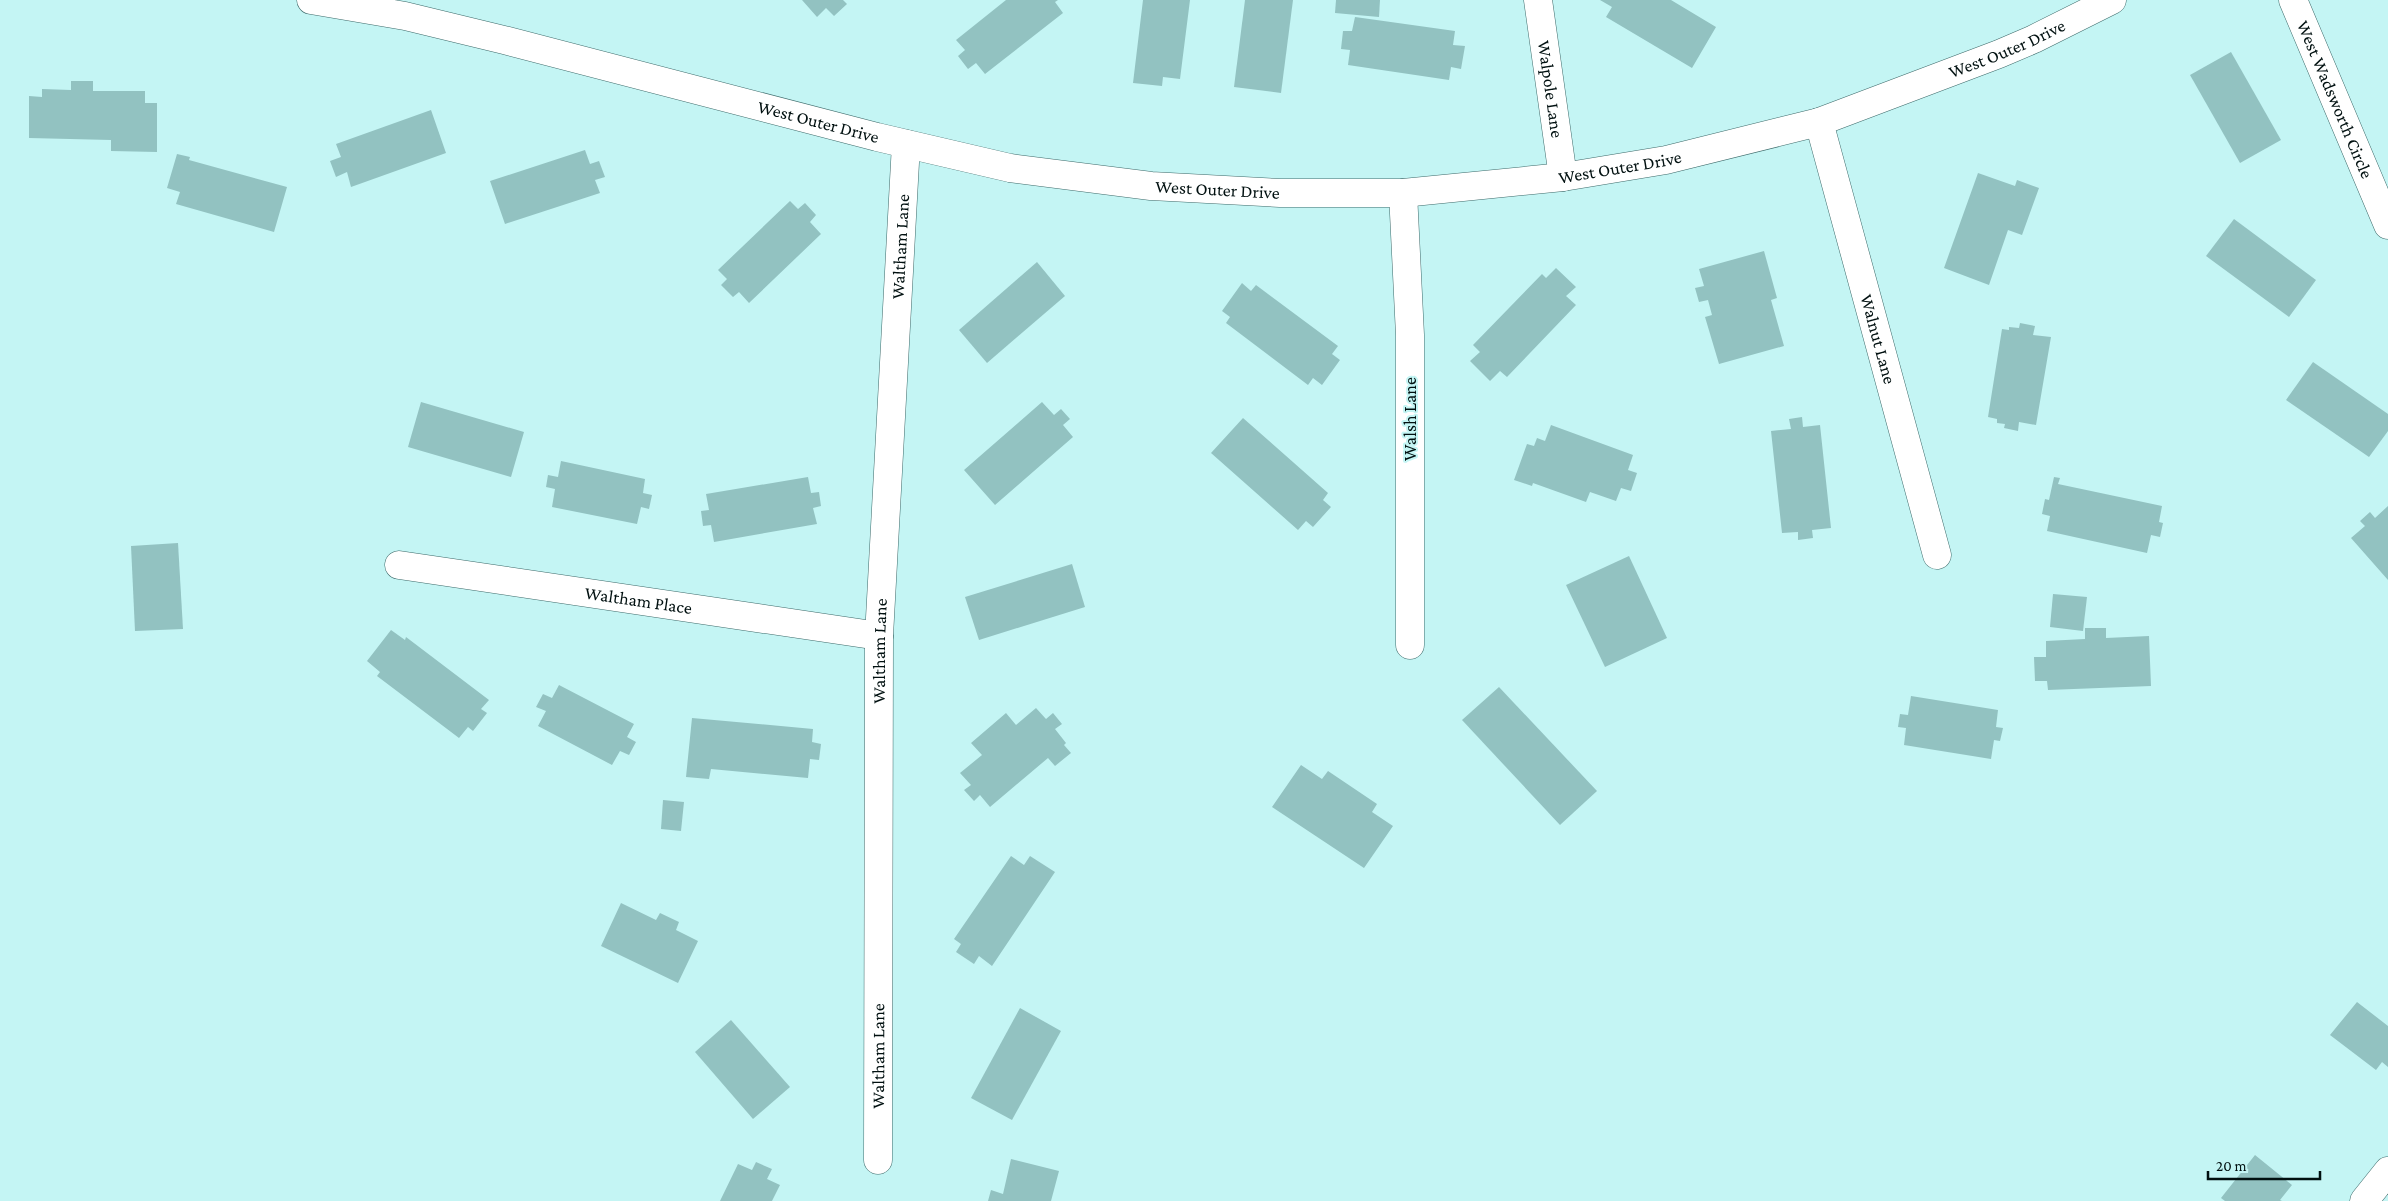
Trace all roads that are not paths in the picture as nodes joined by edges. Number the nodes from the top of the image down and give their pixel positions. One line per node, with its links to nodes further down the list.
1 (311, 0): 6 (street, West Outer Drive)
2 (1538, 0): 7 (street, Walpole Lane)
3 (2112, 0): 5 (street, West Outer Drive)
4 (2293, 0): 9 (street, West Wadsworth Circle)
5 (1818, 122): 7 (street, West Outer Drive); 10 (street, Walnut Lane)
6 (906, 144): 8 (street, West Outer Drive); 12 (street, Waltham Lane)
7 (1563, 177): 8 (street, West Outer Drive)
8 (1403, 193): 13 (street, Walsh Lane)
9 (2388, 225)
10 (1937, 555)
11 (399, 565): 12 (street, Waltham Place)
12 (880, 636): 14 (street, Waltham Lane)
13 (1410, 644)
14 (878, 1160)
15 (2388, 1171): 16 (street)
16 (2364, 1201)

